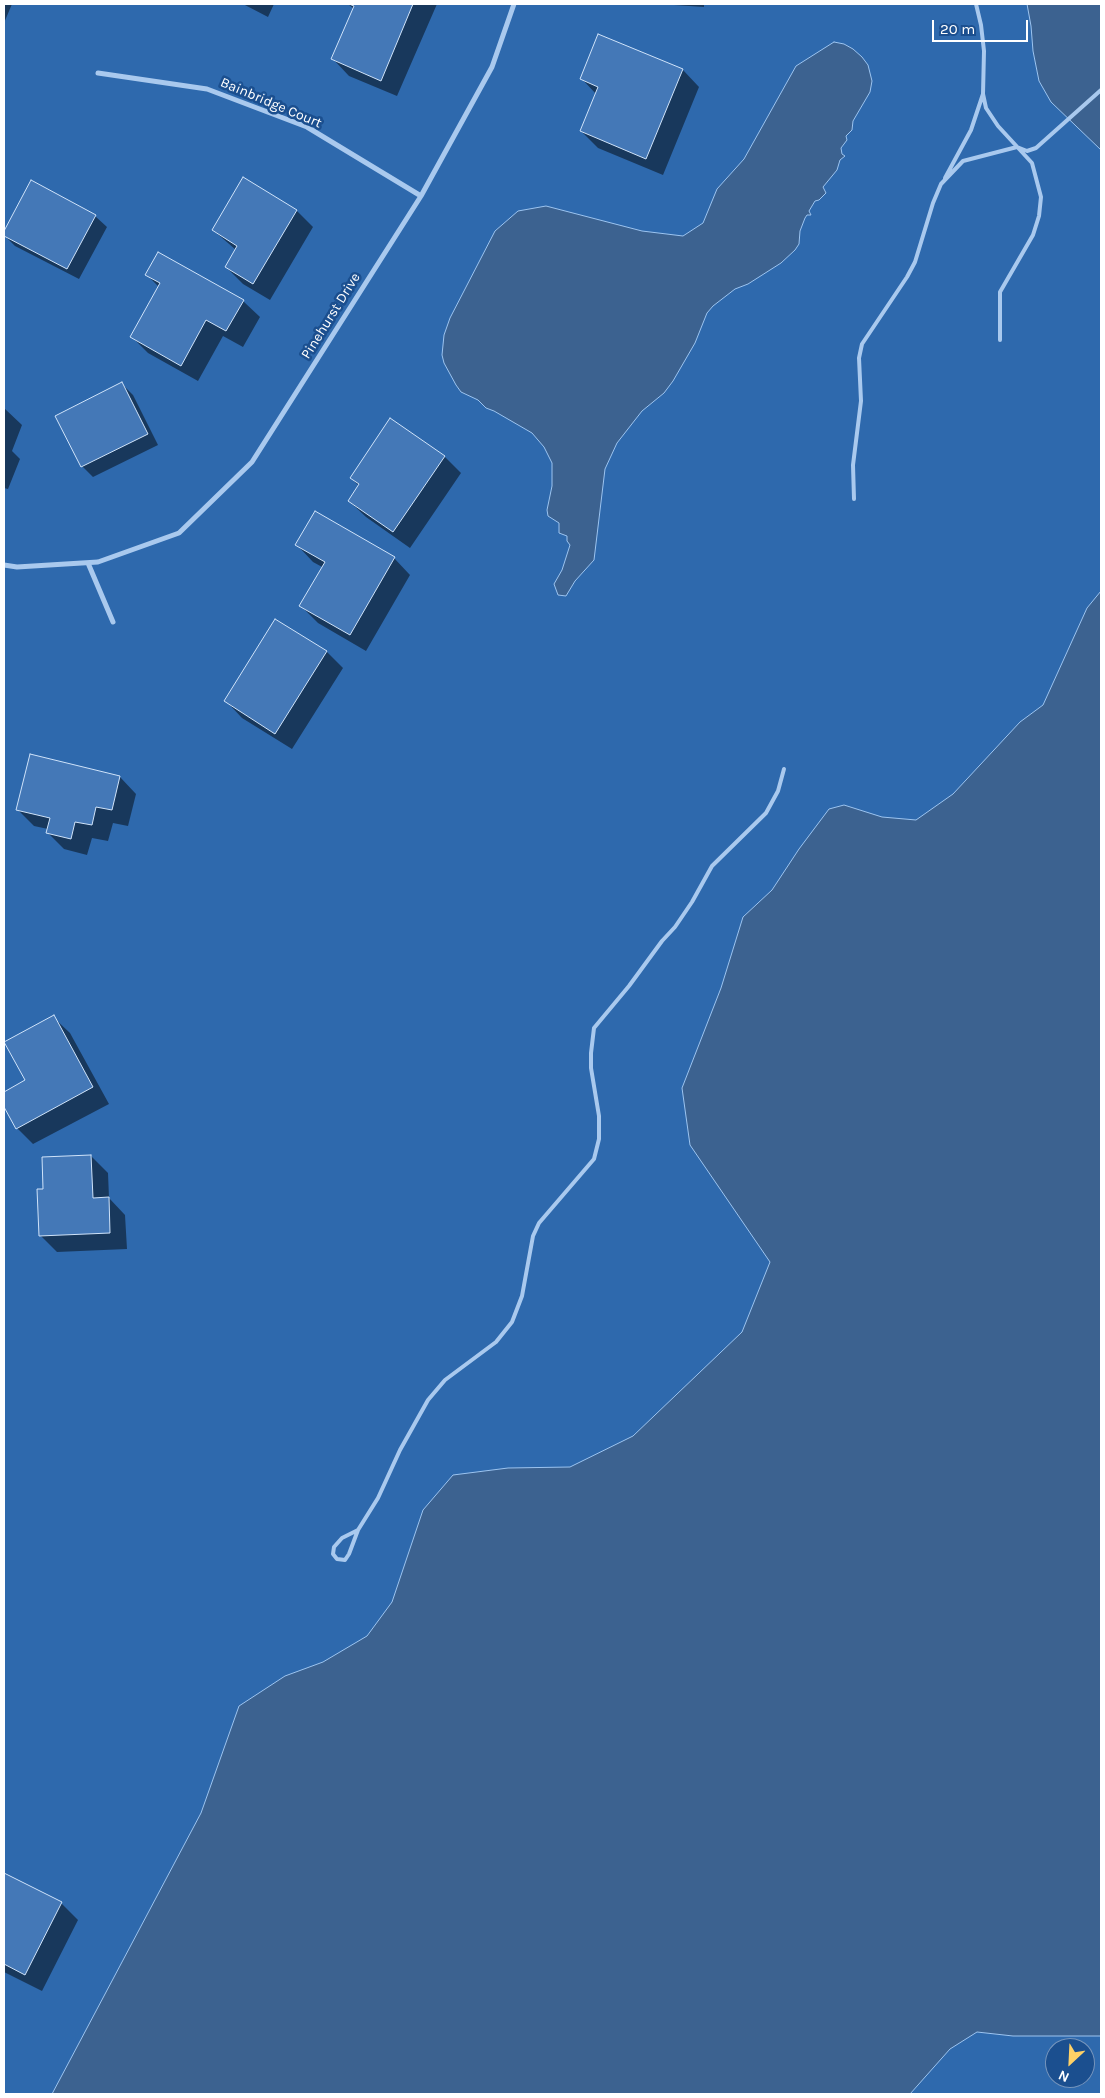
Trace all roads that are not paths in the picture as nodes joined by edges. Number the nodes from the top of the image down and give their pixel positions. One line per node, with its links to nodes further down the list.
1 (514, 4): 8 (street, Pinehurst Drive)
2 (976, 4): 5 (lane)
3 (98, 73): 8 (street, Bainbridge Court)
4 (1101, 90): 6 (lane)
5 (983, 94): 6 (lane); 7 (lane)
6 (1018, 147): 7 (lane); 9 (lane)
7 (941, 184): 10 (lane)
8 (421, 196): 11 (street, Pinehurst Drive)
9 (1000, 340)
10 (854, 499)
11 (88, 563): 12 (street, Pinehurst Drive); 13 (street)
12 (4, 565)
13 (113, 622)
14 (784, 769): 15 (lane)
15 (358, 1530): 15 (lane)

